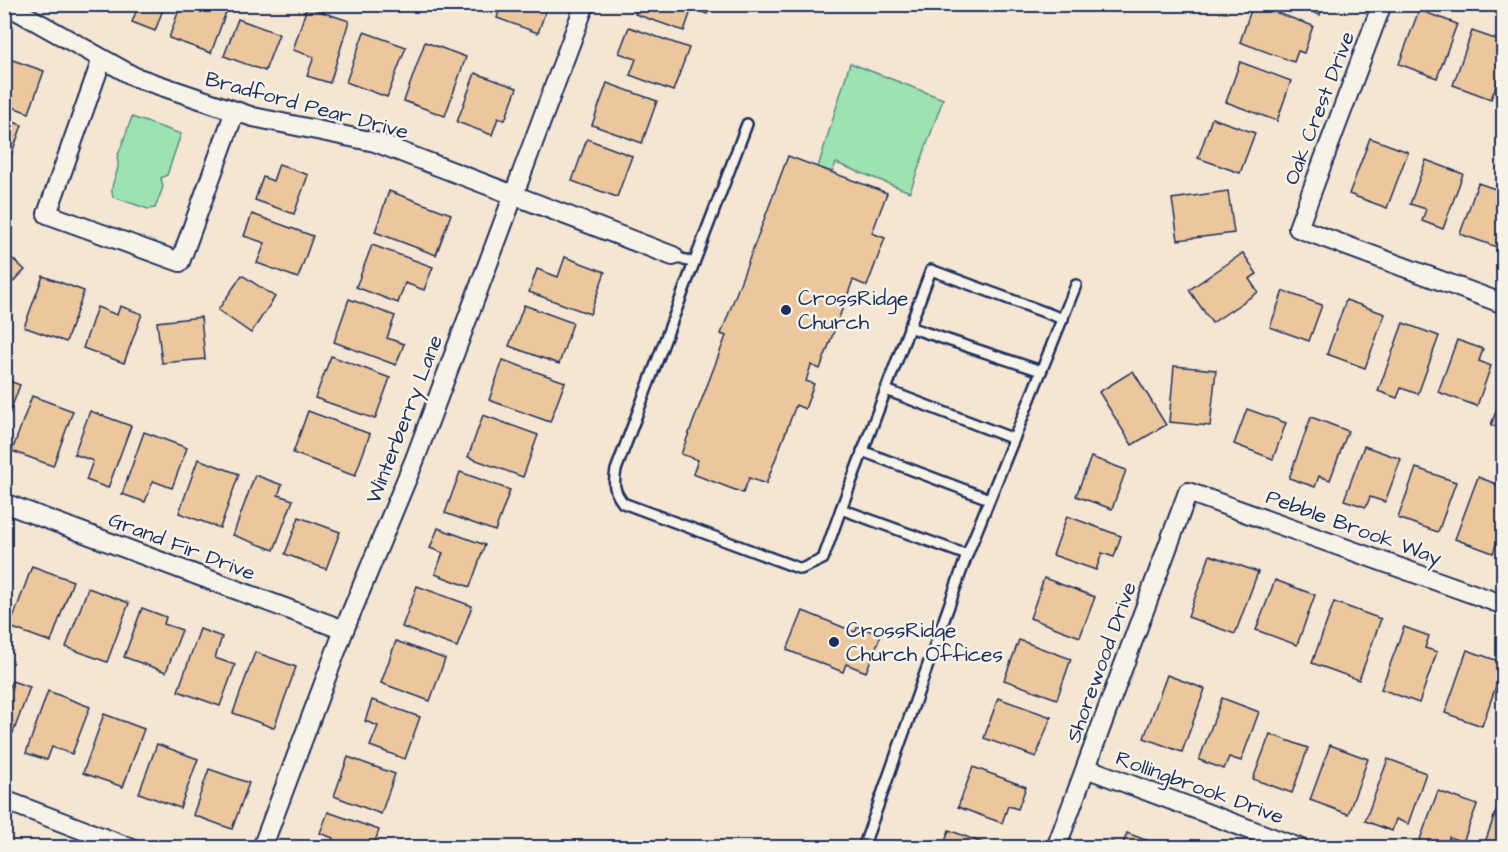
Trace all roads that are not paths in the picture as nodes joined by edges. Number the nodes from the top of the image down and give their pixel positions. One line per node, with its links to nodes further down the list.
1 (5, 4): 4 (street, Bradford Pear Drive)
2 (585, 4): 7 (street, Winterberry Lane)
3 (1382, 4): 11 (street, Oak Crest Drive)
4 (102, 59): 5 (street, Bradford Pear Drive); 5 (street)
5 (235, 111): 7 (street, Bradford Pear Drive)
6 (747, 124): 9 (lane)
7 (512, 195): 8 (street, Bradford Pear Drive); 24 (street, Winterberry Lane)
8 (673, 256): 9 (lane)
9 (694, 263): 21 (lane)
10 (1076, 285): 12 (lane)
11 (1503, 304)
12 (1063, 319): 13 (lane); 14 (lane)
13 (909, 327): 14 (lane); 15 (lane)
14 (1041, 372): 16 (lane)
15 (886, 390): 16 (lane); 17 (lane)
16 (1014, 439): 19 (lane)
17 (862, 451): 19 (lane); 21 (lane)
18 (1188, 492): 23 (street, Pebble Brook Way); 25 (street, Shorewood Drive)
19 (989, 499): 22 (lane)
20 (4, 503): 24 (street, Grand Fir Drive)
21 (841, 508): 22 (lane)
22 (967, 555): 29 (lane)
23 (1503, 605)
24 (344, 630): 28 (street, Winterberry Lane)
25 (1086, 768): 30 (street, Shorewood Drive); 31 (street, Rollingbrook Drive)
26 (4, 800): 27 (street)
27 (130, 848)
28 (262, 848)
29 (863, 848)
30 (1056, 848)
31 (1299, 848)

